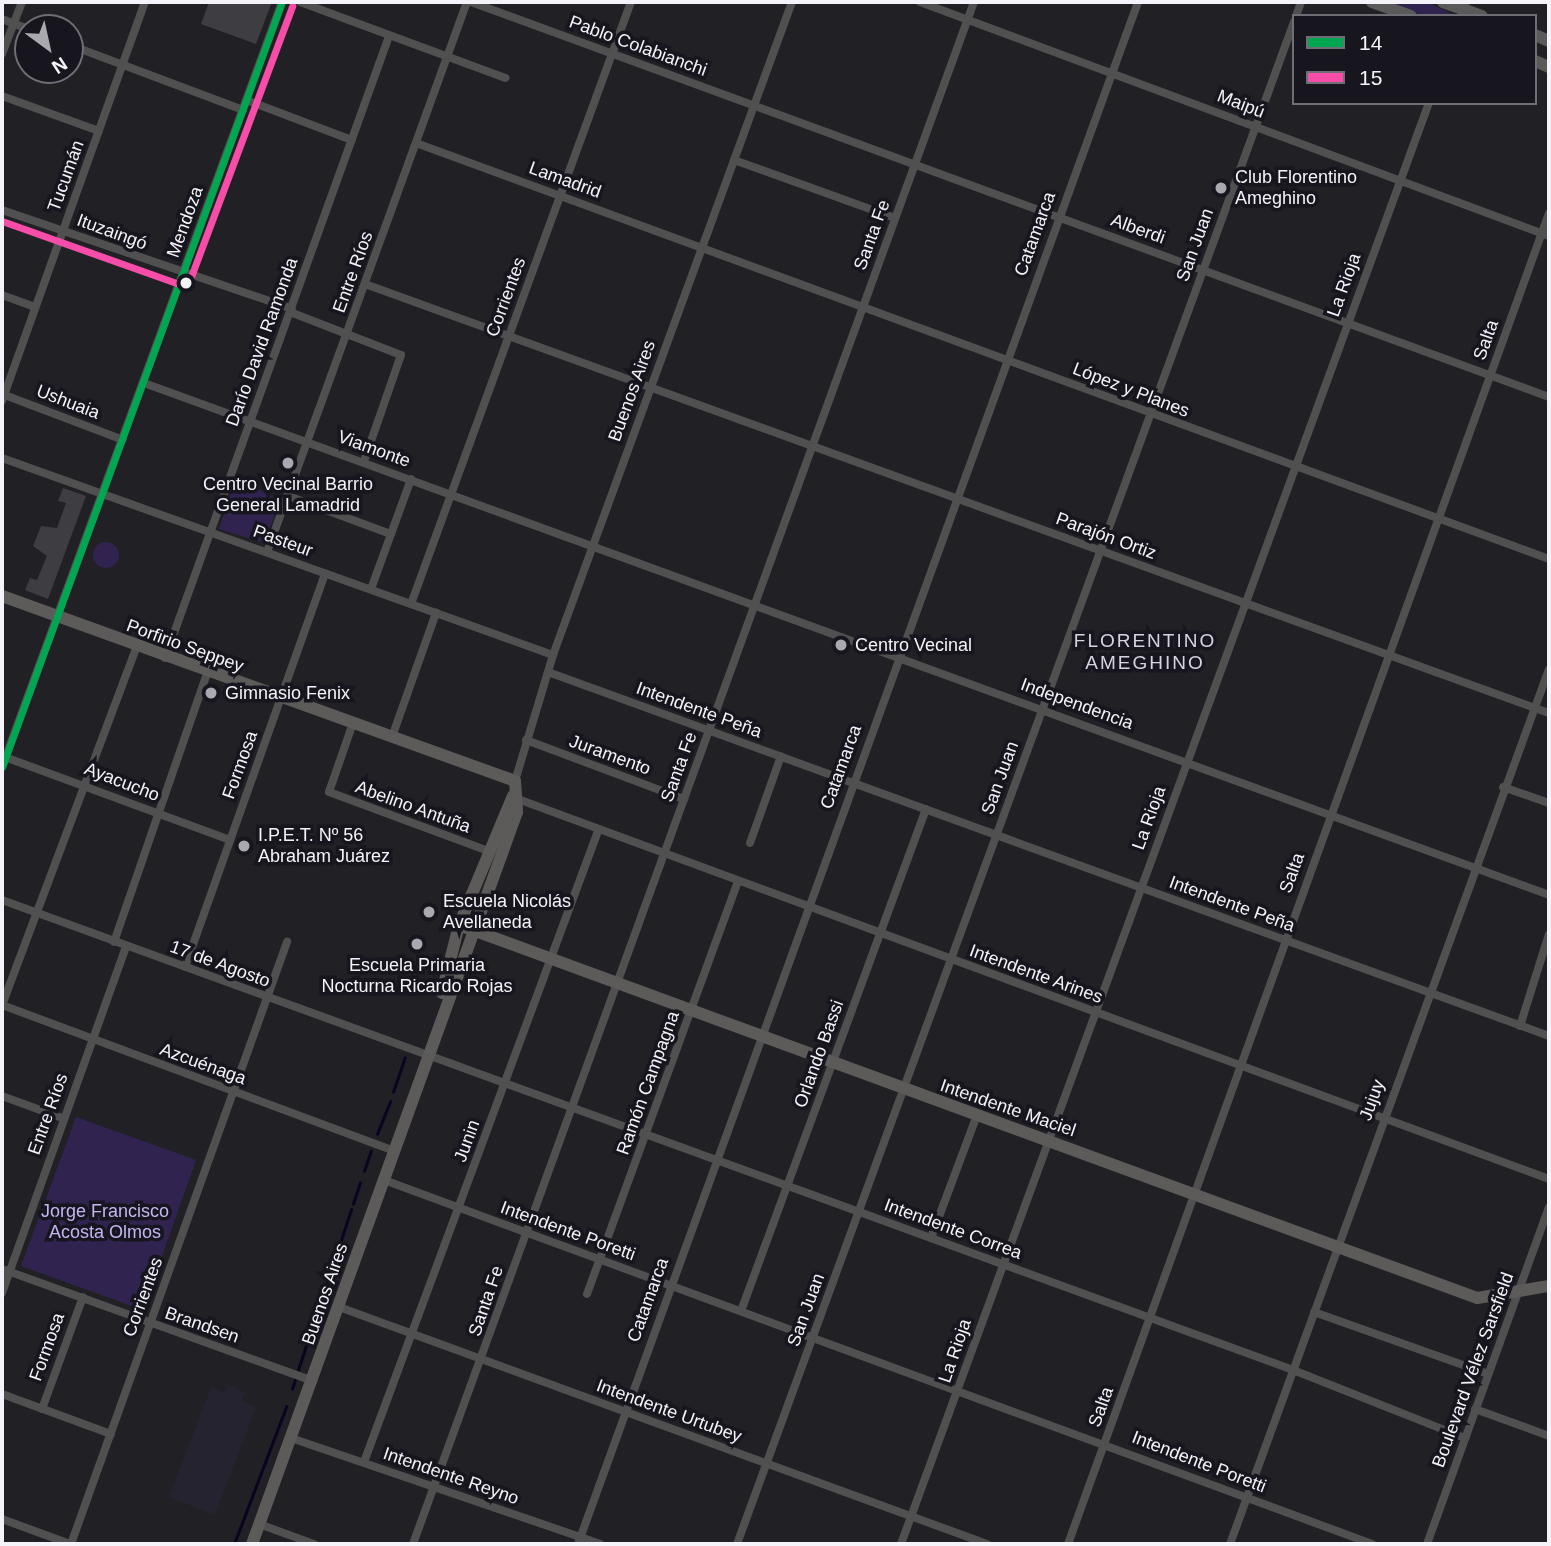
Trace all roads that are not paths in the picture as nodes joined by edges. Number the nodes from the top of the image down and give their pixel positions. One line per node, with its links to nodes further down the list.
1 (22, 2): 17 (street)
2 (145, 2): 24 (street, Tucumán)
3 (282, 2): 28 (street, Mendoza)
4 (300, 2): 19 (street)
5 (469, 2): 22 (street, Pablo Colabianchi); 23 (street, Entre Ríos)
6 (631, 2): 22 (street, Corrientes)
7 (792, 2): 29 (street, Buenos Aires)
8 (920, 2): 15 (street, Maipú)
9 (974, 2): 15 (street, Santa Fe)
10 (1138, 2): 25 (street, Catamarca)
11 (1372, 2): 14 (main road)
12 (1443, 2): 13 (main road)
13 (1464, 9)
14 (1405, 14)
15 (968, 18): 25 (street, Maipú); 37 (street, Santa Fe)
16 (2, 19): 17 (street)
17 (13, 23): 21 (street)
18 (1292, 27): 32 (street, San Juan)
19 (389, 36): 23 (street); 34 (street, Darío David Ramonda)
20 (84, 51): 24 (street)
21 (2, 54)
22 (612, 54): 29 (street, Pablo Colabianchi); 39 (street, Corrientes)
23 (447, 57): 26 (street); 35 (street, Entre Ríos)
24 (123, 66): 31 (street); 33 (street, Tucumán)
25 (1111, 72): 32 (street, Maipú); 42 (street, Catamarca)
26 (505, 78)
27 (2, 96): 33 (street)
28 (246, 100): 31 (street, Mendoza); 34 (street)
29 (755, 105): 36 (street, Buenos Aires); 37 (street, Alberdi)
30 (1428, 105): 38 (street, La Rioja)
31 (243, 110): 48 (street, Mendoza)
32 (1255, 126): 38 (street, Maipú); 47 (street, San Juan)
33 (99, 131): 44 (street, Tucumán)
34 (352, 140): 53 (street, Darío David Ramonda)
35 (416, 143): 39 (street, Lamadrid); 49 (street, Entre Ríos)
36 (734, 160): 43 (street); 46 (street, Buenos Aires)
37 (915, 164): 42 (street, Alberdi); 43 (street, Santa Fe)
38 (1401, 180): 45 (street, Maipú); 54 (street, La Rioja)
39 (561, 195): 46 (street, Lamadrid); 56 (street, Corrientes)
40 (2, 210): 44 (street, Ituzaingó)
41 (1549, 213): 45 (street, Salta)
42 (1059, 217): 47 (street, Alberdi); 57 (street, Catamarca)
43 (895, 218): 52 (street, Santa Fe)
44 (63, 231): 48 (street, Ituzaingó); 51 (street, Tucumán)
45 (1545, 235): 58 (street, Salta)
46 (703, 247): 52 (street, López y Planes); 60 (street, Buenos Aires)
47 (1203, 269): 54 (street, Alberdi); 63 (street, San Juan)
48 (183, 274): 53 (street, Ituzaingó); 59 (street, Mendoza)
49 (365, 284): 55 (street, Entre Ríos); 56 (street)
50 (2, 295): 51 (street)
51 (35, 307): 61 (street, Tucumán)
52 (863, 307): 57 (street, López y Planes); 67 (street, Santa Fe)
53 (291, 311): 55 (street, Ituzaingó); 64 (street, Darío David Ramonda)
54 (1347, 323): 58 (street, Alberdi); 70 (street, La Rioja)
55 (348, 332): 66 (street, Entre Ríos); 69 (street, Ituzaingó)
56 (509, 338): 60 (street); 72 (street, Corrientes)
57 (1006, 360): 63 (street, López y Planes); 75 (street, Catamarca)
58 (1489, 377): 62 (street, Alberdi); 76 (street, Salta)
59 (144, 383): 64 (street, Viamonte); 65 (street, Mendoza)
60 (651, 389): 67 (street, Parajón Ortiz); 79 (street, Buenos Aires)
61 (2, 396): 65 (street, Ushuaia)
62 (1549, 397)
63 (1150, 415): 70 (street, López y Planes); 80 (street, San Juan)
64 (250, 422): 66 (street, Viamonte); 77 (street, Darío David Ramonda)
65 (123, 440): 73 (street, Mendoza)
66 (308, 441): 69 (street, Viamonte); 74 (street, Entre Ríos)
67 (811, 448): 75 (street, Parajón Ortiz); 87 (street, Santa Fe)
68 (2, 458): 73 (street, Pasteur)
69 (364, 461): 71 (street, Viamonte)
70 (1295, 467): 76 (street, López y Planes); 88 (street, La Rioja)
71 (411, 479): 72 (street, Viamonte); 78 (street)
72 (451, 493): 79 (street, Viamonte); 86 (street, Corrientes)
73 (103, 494): 77 (street, Pasteur); 90 (street, Mendoza)
74 (288, 496): 78 (street); 81 (street, Entre Ríos)
75 (956, 498): 80 (street, Parajón Ortiz); 94 (street, Catamarca)
76 (1437, 521): 82 (street, López y Planes); 93 (street, Salta)
77 (209, 532): 81 (street, Pasteur); 95 (street, Darío David Ramonda)
78 (391, 534): 84 (street)
79 (593, 546): 87 (street, Independencia); 92 (street, Buenos Aires)
80 (1100, 551): 88 (street, Parajón Ortiz); 100 (street, San Juan)
81 (267, 552): 83 (street, Pasteur)
82 (1549, 559)
83 (325, 573): 84 (street, Pasteur); 99 (street, Formosa)
84 (371, 589): 86 (street, Pasteur)
85 (2, 596): 90 (main road, Porfirio Seppey)
86 (411, 604): 89 (street, Pasteur)
87 (755, 604): 94 (street, Independencia); 104 (street, Santa Fe)
88 (1245, 604): 93 (street, Parajón Ortiz); 109 (street, La Rioja)
89 (436, 613): 92 (street, Pasteur); 105 (street)
90 (57, 616): 91 (main road, Porfirio Seppey); 108 (street, Mendoza)
91 (136, 648): 95 (main road, Porfirio Seppey); 113 (street)
92 (553, 655): 97 (street, Buenos Aires)
93 (1388, 655): 101 (street, Parajón Ortiz); 120 (street, Salta)
94 (898, 657): 100 (street, Independencia); 112 (street, Catamarca)
95 (165, 658): 98 (main road, Porfirio Seppey)
96 (1549, 669): 101 (street, Jujuy)
97 (548, 672): 104 (street, Intendente Peña); 106 (street, Buenos Aires)
98 (207, 673): 99 (main road, Porfirio Seppey); 119 (street)
99 (280, 697): 103 (main road, Porfirio Seppey); 123 (street, Formosa)
100 (1042, 707): 109 (street, Independencia); 122 (street, San Juan)
101 (1534, 707): 102 (street, Parajón Ortiz); 114 (street, Jujuy)
102 (1549, 713)
103 (353, 723): 105 (main road, Porfirio Seppey); 125 (street, Abelino Antuña)
104 (709, 730): 107 (street, Intendente Peña); 116 (street, Santa Fe)
105 (392, 737): 111 (main road, Porfirio Seppey)
106 (526, 740): 111 (street, Buenos Aires); 116 (street, Juramento)
107 (781, 756): 112 (street, Intendente Peña); 124 (street)
108 (4, 757): 110 (street, Mendoza); 113 (street, Ayacucho)
109 (1187, 761): 120 (street, Independencia); 129 (street, La Rioja)
110 (2, 768)
111 (515, 781): 115 (main road, Buenos Aires)
112 (852, 782): 118 (street, Intendente Peña); 132 (street, Catamarca)
113 (83, 784): 119 (street, Ayacucho); 133 (street)
114 (1503, 787): 117 (street); 127 (street, Jujuy)
115 (513, 796): 121 (street, Intendente Arines); 125 (main road, Buenos Aires); 135 (main road, Buenos Aires)
116 (684, 799): 126 (street, Santa Fe)
117 (1549, 803)
118 (926, 809): 122 (street, Intendente Peña); 136 (street, Orlando Bassi)
119 (159, 813): 123 (street, Ayacucho); 139 (street)
120 (1330, 814): 127 (street, Independencia); 138 (street, Salta)
121 (598, 831): 126 (street, Intendente Arines); 142 (street, Junin)
122 (997, 835): 129 (street, Intendente Peña); 143 (street, San Juan)
123 (230, 840): 144 (street, Formosa)
124 (750, 843)
125 (486, 850): 134 (main road, Buenos Aires)
126 (664, 855): 128 (street, Intendente Arines); 145 (street, Santa Fe)
127 (1474, 867): 130 (street, Independencia); 146 (street, Jujuy)
128 (738, 882): 132 (street, Intendente Arines); 149 (street, Ramón Campagna)
129 (1141, 887): 138 (street, Intendente Peña); 150 (street, La Rioja)
130 (1549, 895)
131 (2, 900): 133 (street, 17 de Agosto)
132 (807, 907): 136 (street, Intendente Arines); 153 (street, Catamarca)
133 (35, 913): 139 (street, 17 de Agosto); 148 (street)
134 (458, 925): 135 (main road, Intendente Maciel); 155 (main road, Buenos Aires)
135 (472, 931): 142 (main road, Intendente Maciel); 155 (main road, Buenos Aires)
136 (880, 934): 143 (street, Intendente Arines); 156 (street, Orlando Bassi)
137 (1549, 934): 151 (street)
138 (1284, 940): 146 (street, Intendente Peña); 157 (street, Salta)
139 (114, 942): 141 (street, 17 de Agosto)
140 (287, 942): 147 (street, Corrientes)
141 (126, 946): 144 (street, 17 de Agosto); 154 (street, Entre Ríos)
142 (550, 960): 145 (main road, Intendente Maciel); 158 (street, Junin)
143 (951, 960): 150 (street, Intendente Arines); 159 (street, San Juan)
144 (185, 967): 147 (street, 17 de Agosto)
145 (617, 986): 149 (main road, Intendente Maciel); 162 (street, Santa Fe)
146 (1430, 993): 151 (street, Intendente Peña); 165 (street, Jujuy)
147 (267, 998): 155 (street, 17 de Agosto); 160 (street, Corrientes)
148 (2, 1005): 154 (street, Azcuénaga)
149 (692, 1011): 153 (main road, Intendente Maciel); 166 (street, Ramón Campagna)
150 (1095, 1012): 157 (street, Intendente Arines); 167 (street, La Rioja)
151 (1520, 1026): 152 (street, Intendente Peña)
152 (1549, 1036)
153 (760, 1037): 156 (main road, Intendente Maciel); 169 (street, Catamarca)
154 (93, 1040): 160 (street, Azcuénaga); 164 (street, Entre Ríos)
155 (428, 1054): 158 (street, Intendente Correa); 168 (main road, Buenos Aires)
156 (832, 1063): 159 (main road, Intendente Maciel); 172 (street, Orlando Bassi)
157 (1239, 1065): 165 (street, Intendente Arines); 173 (street, Salta)
158 (506, 1082): 162 (street, Intendente Correa); 175 (street, Junin)
159 (904, 1090): 163 (main road, Intendente Maciel); 176 (street, San Juan)
160 (233, 1092): 168 (street, Azcuénaga); 193 (street, Corrientes)
161 (2, 1096): 164 (street)
162 (572, 1107): 166 (street, Intendente Correa); 177 (street, Santa Fe)
163 (977, 1115): 167 (main road, Intendente Maciel); 178 (street)
164 (62, 1118): 182 (street, Entre Ríos)
165 (1382, 1118): 170 (street, Intendente Arines); 179 (street, Jujuy)
166 (646, 1134): 169 (street, Intendente Correa); 180 (street, Ramón Campagna)
167 (1048, 1140): 173 (main road, Intendente Maciel); 181 (street, La Rioja)
168 (394, 1151): 171 (main road, Buenos Aires)
169 (716, 1159): 172 (street, Intendente Correa); 183 (street, Catamarca)
170 (1549, 1179)
171 (384, 1180): 175 (street, Intendente Poretti); 189 (main road, Buenos Aires)
172 (787, 1185): 176 (street, Intendente Correa); 190 (street, Orlando Bassi)
173 (1195, 1194): 179 (main road, Intendente Maciel); 192 (street, Salta)
174 (1549, 1207): 185 (street, Boulevard Vélez Sarsfield)
175 (459, 1208): 177 (street, Intendente Poretti); 194 (street, Junin)
176 (859, 1212): 178 (street, Intendente Correa); 195 (street, San Juan)
177 (526, 1233): 180 (street, Intendente Poretti); 196 (street, Santa Fe)
178 (931, 1238): 181 (street, Intendente Correa)
179 (1337, 1247): 185 (main road, Intendente Maciel); 191 (street, Jujuy)
180 (600, 1261): 183 (street, Intendente Poretti); 187 (street, Ramón Campagna)
181 (1003, 1264): 192 (street, Intendente Correa); 200 (street, La Rioja)
182 (6, 1270): 186 (street, Entre Ríos); 188 (street, Brandsen)
183 (671, 1285): 190 (street, Intendente Poretti); 204 (street, Catamarca)
184 (1549, 1286): 185 (main road, Intendente Maciel)
185 (1517, 1292): 198 (street, Boulevard Vélez Sarsfield)
186 (2, 1293)
187 (587, 1294)
188 (83, 1297): 193 (street, Brandsen); 202 (street, Formosa)
189 (339, 1307): 194 (street, Intendente Urtubey); 199 (main road, Buenos Aires)
190 (741, 1311): 195 (street, Intendente Poretti)
191 (1314, 1312): 197 (street, Jujuy); 198 (street)
192 (1150, 1318): 197 (street, Intendente Correa); 209 (street, Salta)
193 (150, 1323): 199 (street, Brandsen); 205 (street, Corrientes)
194 (413, 1334): 196 (street, Intendente Urtubey); 210 (street, Junin)
195 (813, 1337): 200 (street, Intendente Poretti); 211 (street, San Juan)
196 (482, 1359): 204 (street, Intendente Urtubey); 212 (street, Santa Fe)
197 (1293, 1370): 208 (street, Intendente Correa); 213 (street, Jujuy)
198 (1488, 1374): 203 (street, Boulevard Vélez Sarsfield)
199 (313, 1381): 207 (main road, Buenos Aires)
200 (958, 1391): 209 (street, Intendente Poretti); 214 (street, La Rioja)
201 (2, 1394): 202 (street)
202 (42, 1409): 205 (street)
203 (1475, 1409): 206 (street); 208 (street, Boulevard Vélez Sarsfield)
204 (625, 1412): 211 (street, Intendente Urtubey); 217 (street, Catamarca)
205 (111, 1434): 218 (street, Corrientes)
206 (1549, 1436)
207 (292, 1438): 210 (street, Intendente Reyno); 216 (main road, Buenos Aires)
208 (1465, 1438): 229 (street, Boulevard Vélez Sarsfield)
209 (1105, 1443): 213 (street, Intendente Poretti); 226 (street, Salta)
210 (364, 1462): 212 (street, Intendente Reyno)
211 (767, 1464): 214 (street, Intendente Urtubey); 223 (street, San Juan)
212 (434, 1486): 217 (street, Intendente Reyno); 221 (street, Santa Fe)
213 (1247, 1497): 227 (street, Jujuy); 228 (street, Intendente Poretti)
214 (912, 1516): 224 (street, La Rioja); 225 (street, Intendente Urtubey)
215 (2, 1519): 218 (street)
216 (260, 1524): 219 (main road, Buenos Aires); 220 (street)
217 (579, 1541): 222 (street, Intendente Reyno)
218 (71, 1544)
219 (252, 1544)
220 (314, 1544)
221 (413, 1544)
222 (600, 1544)
223 (737, 1544)
224 (901, 1544)
225 (988, 1544)
226 (1068, 1544)
227 (1230, 1544)
228 (1371, 1544)
229 (1427, 1544)

